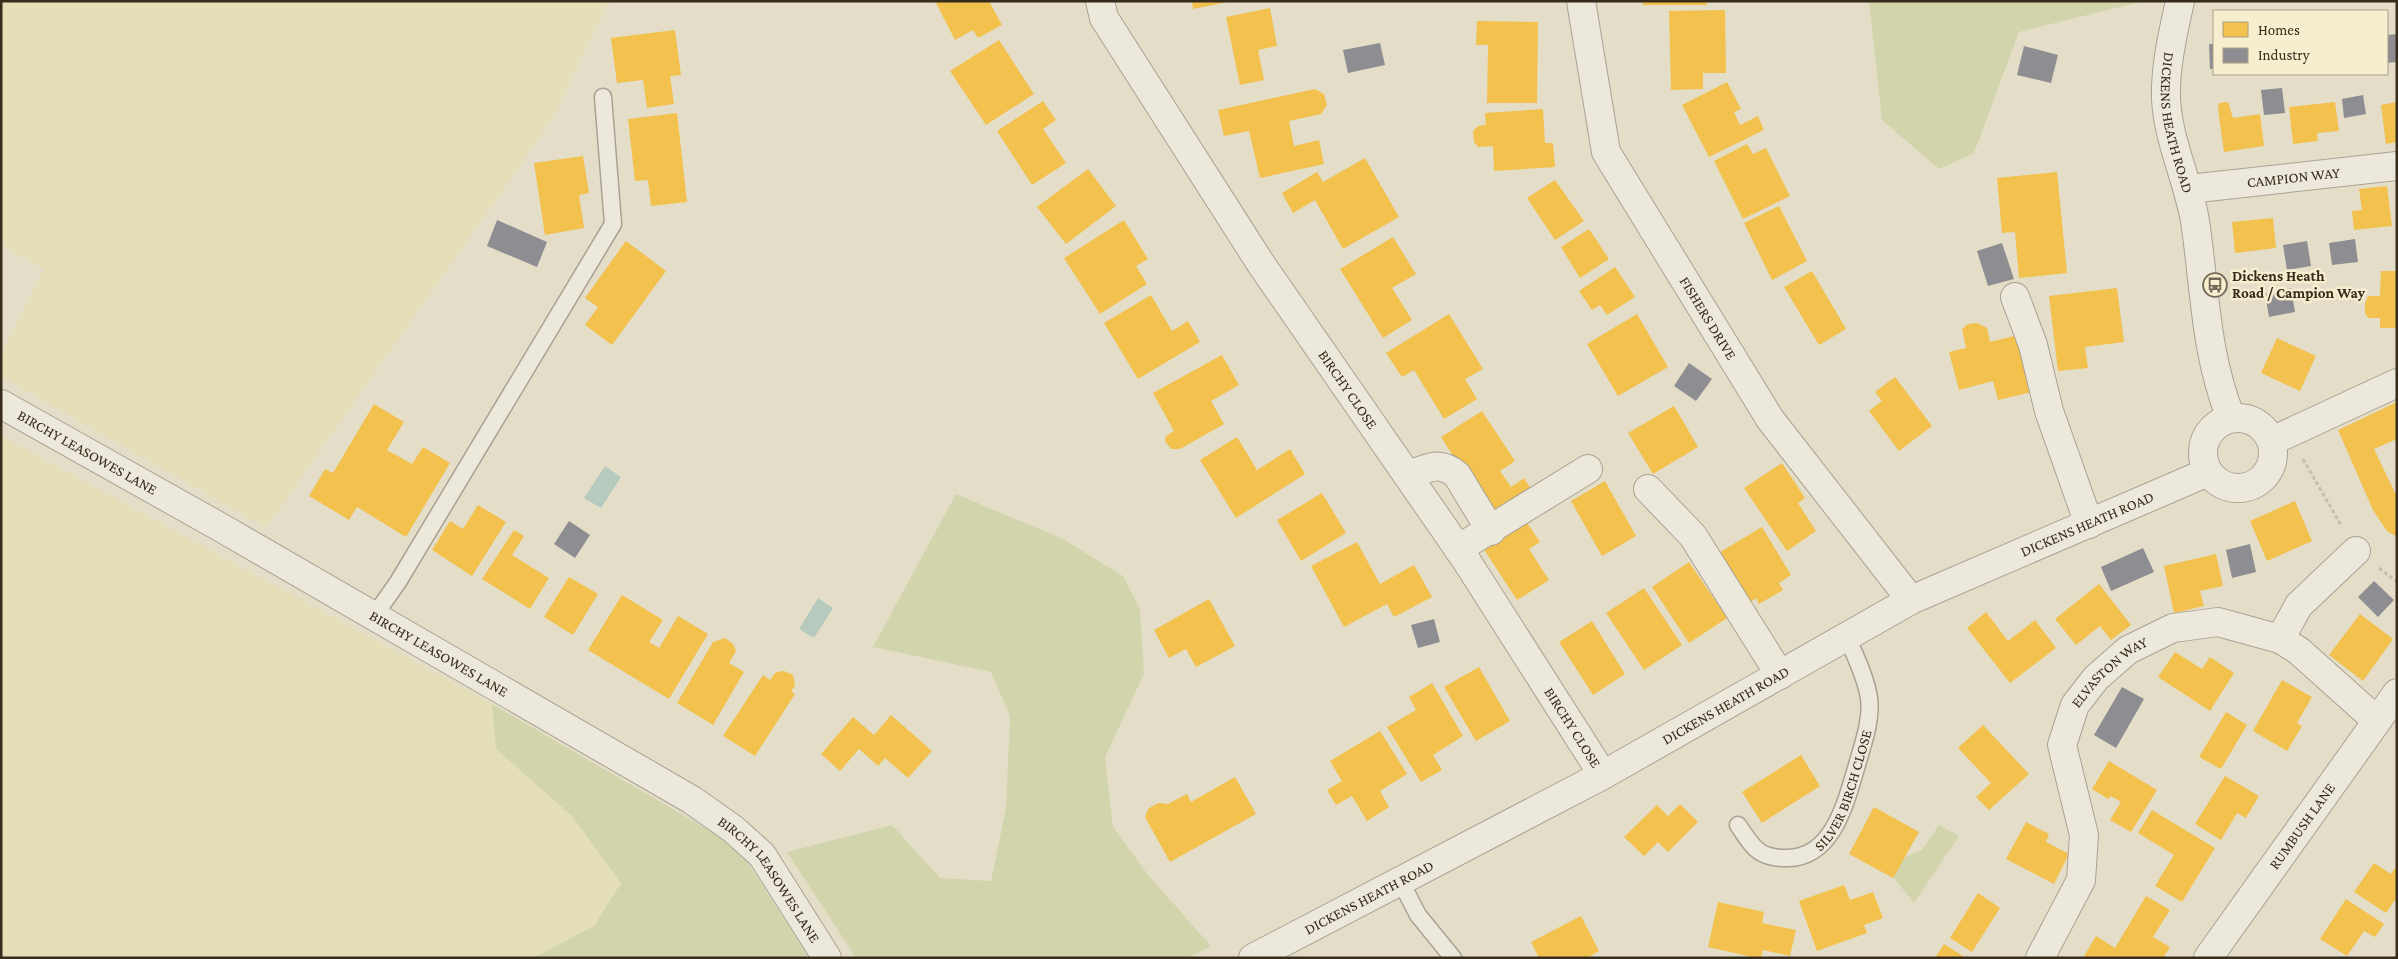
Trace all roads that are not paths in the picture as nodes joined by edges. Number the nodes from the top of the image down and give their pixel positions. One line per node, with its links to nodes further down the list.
1 (1100, 1): 14 (street, BIRCHY CLOSE)
2 (1581, 1): 20 (street, FISHERS DRIVE)
3 (2180, 1): 6 (street, DICKENS HEATH ROAD)
4 (603, 97): 21 (lane)
5 (2397, 166): 6 (street, CAMPION WAY)
6 (2189, 189): 10 (street, DICKENS HEATH ROAD)
7 (2014, 297): 16 (street)
8 (2397, 383): 11 (street)
9 (1, 404): 21 (street, BIRCHY LEASOWES LANE)
10 (2231, 418): 11 (street); 13 (street)
11 (2280, 437): 13 (street)
12 (1588, 469): 17 (street)
13 (2208, 472): 16 (street, DICKENS HEATH ROAD)
14 (1408, 476): 17 (street); 18 (street, BIRCHY CLOSE)
15 (1648, 489): 24 (street)
16 (2089, 524): 20 (street, DICKENS HEATH ROAD)
17 (1490, 531): 18 (street)
18 (1458, 549): 27 (street, BIRCHY CLOSE)
19 (2356, 551): 23 (street)
20 (1911, 600): 22 (street, DICKENS HEATH ROAD)
21 (374, 616): 30 (street, BIRCHY LEASOWES LANE)
22 (1847, 637): 24 (street, DICKENS HEATH ROAD); 28 (lane, SILVER BIRCH CLOSE)
23 (2280, 639): 26 (street, ELVASTON WAY); 33 (street, ELVASTON WAY)
24 (1780, 675): 27 (street, DICKENS HEATH ROAD)
25 (2397, 693): 26 (street, RUMBUSH LANE)
26 (2376, 720): 34 (street, RUMBUSH LANE)
27 (1603, 775): 29 (street, DICKENS HEATH ROAD)
28 (1738, 825)
29 (1401, 882): 31 (street, DICKENS HEATH ROAD); 32 (lane)
30 (828, 958)
31 (1253, 958)
32 (1453, 958)
33 (2040, 958)
34 (2208, 958)

